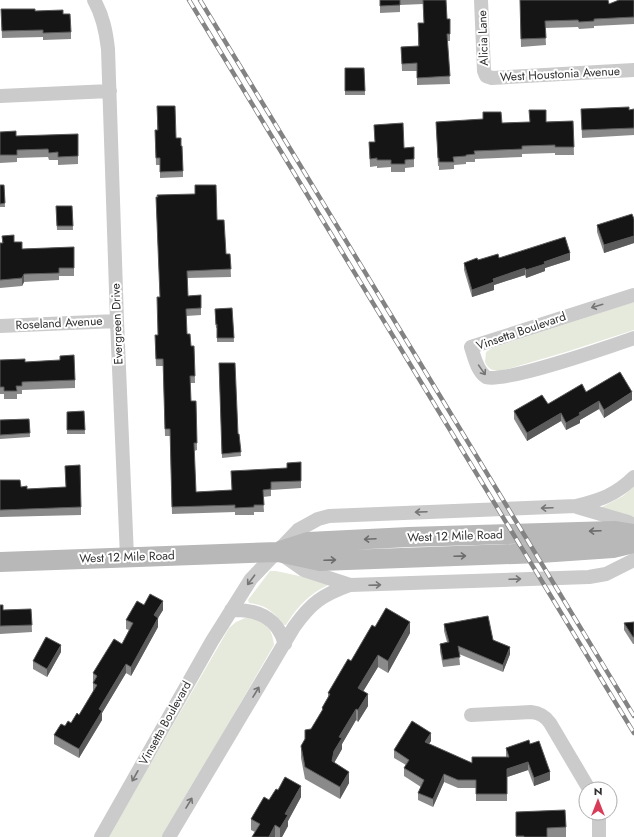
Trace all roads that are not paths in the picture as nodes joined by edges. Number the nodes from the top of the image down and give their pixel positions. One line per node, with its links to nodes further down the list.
1 (94, 0): 5 (street, Evergreen Drive)
2 (481, 0): 4 (street, Alicia Lane)
3 (634, 70): 4 (street, West Houstonia Avenue)
4 (486, 76)
5 (110, 91): 6 (street); 8 (street, Evergreen Drive)
6 (0, 96)
7 (634, 295): 10 (street, Vinsetta Boulevard, one-way to 10)
8 (117, 321): 9 (street, Roseland Avenue); 17 (street, Evergreen Drive)
9 (0, 326)
10 (634, 338)
11 (634, 477): 12 (street, Vinsetta Boulevard)
12 (576, 506): 13 (street, Vinsetta Boulevard); 16 (street, Vinsetta Boulevard, one-way to 16)
13 (634, 525)
14 (634, 534): 16 (main road, West 12 Mile Road, one-way to 16)
15 (634, 543): 16 (main road, West 12 Mile Road, one-way to 15)
16 (278, 552): 17 (main road, West 12 Mile Road); 20 (street); 21 (street, Vinsetta Boulevard, one-way to 21)
17 (127, 557): 19 (main road, West 12 Mile Road)
18 (634, 560): 20 (street, one-way to 18)
19 (0, 562)
20 (350, 585): 22 (street)
21 (231, 610): 22 (street); 26 (street, Vinsetta Boulevard, one-way to 26)
22 (285, 644): 27 (street, one-way to 22)
23 (471, 715): 24 (street)
24 (584, 781)
25 (599, 821): 28 (street)
26 (102, 837)
27 (169, 837)
28 (599, 837)

